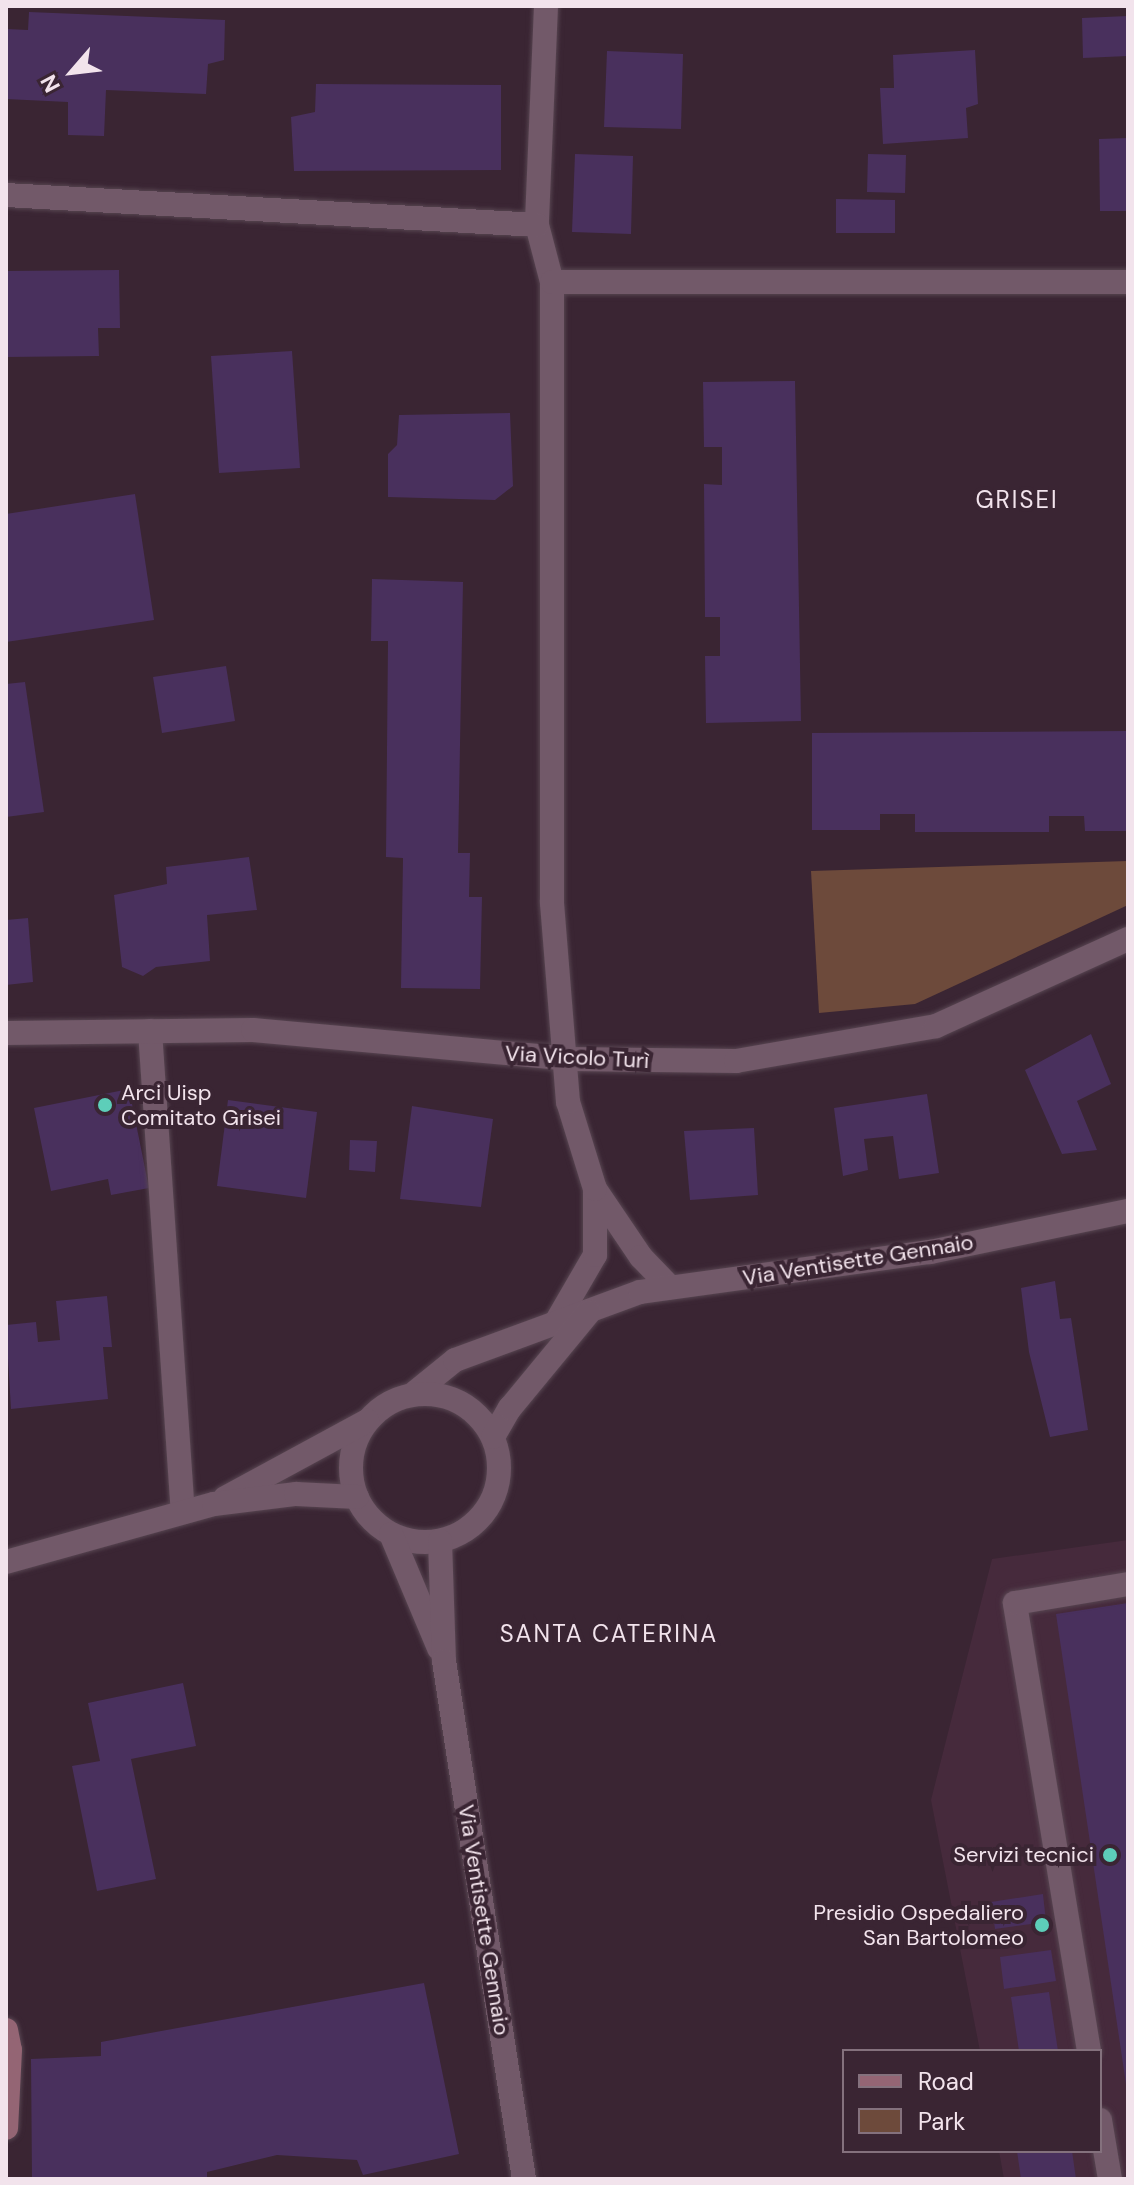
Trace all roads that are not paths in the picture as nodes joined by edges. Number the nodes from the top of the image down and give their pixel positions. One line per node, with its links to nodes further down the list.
1 (546, 6): 3 (street)
2 (6, 195): 3 (street)
3 (537, 225): 4 (street)
4 (552, 282): 5 (street); 9 (street)
5 (1128, 282)
6 (1128, 939): 9 (street, Via Vicolo Turì)
7 (150, 1031): 8 (street, Via Vicolo Turì); 9 (street, Via Vicolo Turì); 20 (street)
8 (6, 1033)
9 (569, 1059): 10 (street)
10 (595, 1189): 12 (street); 14 (street)
11 (1128, 1211): 12 (street, Via Ventisette Gennaio)
12 (670, 1287): 13 (street, Via Ventisette Gennaio)
13 (589, 1312): 14 (street, Via Ventisette Gennaio); 17 (street, Via Ventisette Gennaio)
14 (555, 1324): 15 (street, Via Ventisette Gennaio)
15 (413, 1394): 16 (street, Via Ventisette Gennaio); 17 (street)
16 (367, 1421): 18 (street); 19 (street, Via Ventisette Gennaio)
17 (493, 1437): 22 (street)
18 (357, 1497): 19 (street, Via Ventisette Gennaio); 21 (street, Via Ventisette Gennaio)
19 (214, 1504): 20 (street, Via Ventisette Gennaio)
20 (183, 1512): 23 (street, Via Ventisette Gennaio)
21 (391, 1534): 22 (street); 25 (street, Via Ventisette Gennaio)
22 (440, 1541): 25 (street, Via Ventisette Gennaio)
23 (6, 1562)
24 (1128, 1584): 27 (street)
25 (444, 1661): 30 (street, Via Ventisette Gennaio)
26 (6, 2030): 28 (street)
27 (1089, 2049)
28 (6, 2128)
29 (1102, 2132): 31 (street)
30 (524, 2179)
31 (1110, 2179)

